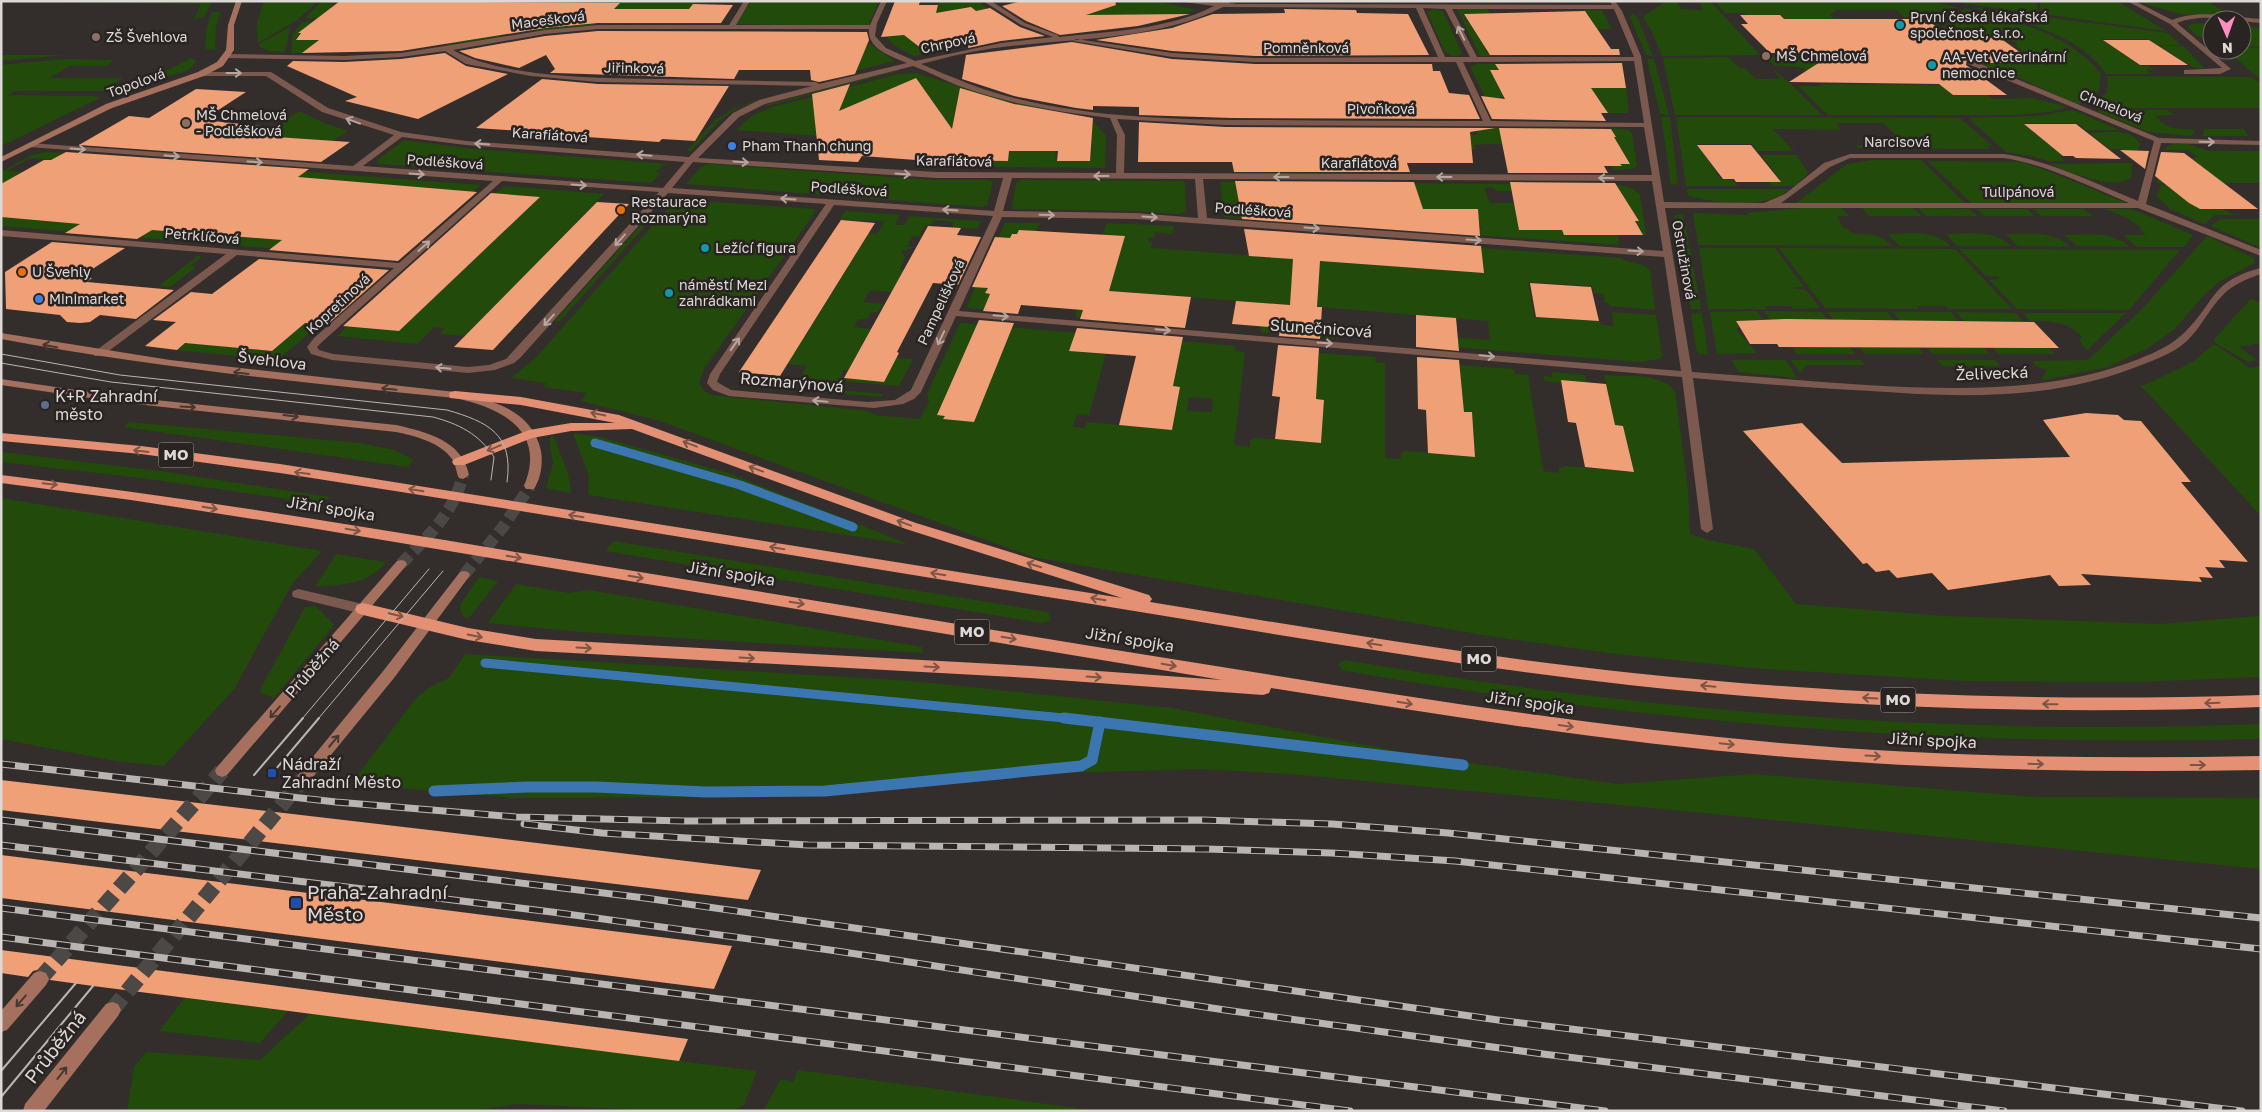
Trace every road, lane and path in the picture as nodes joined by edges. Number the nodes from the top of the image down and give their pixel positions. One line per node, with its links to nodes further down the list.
1 (239, 1): 20 (main road)
2 (747, 1): 16 (street)
3 (884, 1): 17 (street)
4 (986, 1): 18 (street, Pomněnková)
5 (1180, 1): 7 (street)
6 (2130, 1): 12 (street)
7 (1226, 3): 10 (street); 18 (street, Chrpová)
8 (1428, 4): 10 (street); 11 (street)
9 (1614, 4): 11 (street); 24 (street, Ostružinová)
10 (1419, 7): 25 (street)
11 (1448, 7): 23 (street, one-way to 11)
12 (2142, 7): 13 (street); 15 (street)
13 (2193, 18): 14 (street); 15 (street)
14 (2261, 21)
15 (2172, 23): 28 (street)
16 (730, 27): 17 (street, Macešková); 19 (street, Macešková)
17 (873, 27): 27 (street, Pivoňková)
18 (1064, 38): 25 (street, Pomněnková); 27 (street, Chrpová)
19 (446, 50): 21 (street, Macešková); 31 (street, Jiřinková)
20 (228, 56): 21 (street, Macešková); 29 (main road, Topolová)
21 (288, 57): 30 (street)
22 (1458, 59): 23 (street, Pomněnková); 25 (street, Pomněnková); 33 (street)
23 (1474, 59): 24 (street, Pomněnková)
24 (1637, 59): 34 (street, Ostružinová)
25 (1443, 60)
26 (1971, 62): 36 (street, Chmelová)
27 (913, 63): 31 (street, Chrpová); 32 (street, Pivoňková)
28 (2187, 72)
29 (201, 74): 30 (street, one-way to 30); 38 (main road, Topolová)
30 (268, 74): 35 (street, Karafiátová, one-way to 30)
31 (826, 85): 39 (street, Chrpová)
32 (1114, 117): 33 (street, Pivoňková); 43 (street)
33 (1488, 124): 34 (street, Pivoňková)
34 (1647, 125): 45 (street, Ostružinová)
35 (400, 134): 39 (street, Karafiátová, one-way to 35); 41 (street)
36 (2158, 140): 37 (street, Chmelová, one-way to 37); 51 (street, Chmelová)
37 (2261, 143)
38 (29, 145): 40 (main road, Topolová); 41 (street, Podléšková, one-way to 41)
39 (692, 159): 42 (street, Karafiátová, one-way to 42); 47 (street, Chrpová)
40 (1, 160)
41 (354, 169): 46 (street, Podléšková, one-way to 46)
42 (1008, 176): 43 (street, Karafiátová, one-way to 42); 52 (street, Pampelišková)
43 (1120, 176): 44 (street, Karafiátová)
44 (1199, 176): 45 (street, Karafiátová, one-way to 44); 53 (street)
45 (1655, 178): 49 (street, Ostružinová)
46 (500, 180): 47 (street, Podléšková, one-way to 47); 58 (street, Kopretinová, one-way to 46)
47 (664, 190): 48 (street, Podléšková, one-way to 47); 58 (street, Kopretinová, one-way to 58)
48 (832, 202): 52 (street, Podléšková, one-way to 48); 66 (street, Rozmarýnová, one-way to 48)
49 (1660, 205): 50 (street, Narcisová); 57 (street, Ostružinová)
50 (1765, 206): 51 (street, Tulipánová); 51 (street, Narcisová)
51 (2141, 206): 56 (street, Tulipánová)
52 (998, 214): 53 (street, Podléšková, one-way to 53); 60 (street, Pampelišková)
53 (1203, 220): 57 (street, Podléšková, one-way to 57)
54 (1, 233): 55 (street, Petrklíčová)
55 (235, 252): 58 (street, Petrklíčová); 62 (street)
56 (2261, 253)
57 (1667, 254): 63 (street, Ostružinová)
58 (400, 266)
59 (2261, 271): 63 (street, Želivecká)
60 (952, 313): 63 (street, Slunečnicová, one-way to 63); 66 (street, Pampelišková, one-way to 66)
61 (1, 336): 62 (main road, Švehlova, one-way to 61)
62 (98, 354): 65 (main road, Švehlova, one-way to 62)
63 (1687, 373): 74 (street, Ostružinová)
64 (1, 382): 70 (main road, one-way to 70)
65 (455, 396): 67 (highway, one-way to 65); 68 (main road, Švehlova)
66 (868, 405)
67 (645, 428): 68 (highway); 79 (highway, one-way to 67)
68 (529, 434): 70 (highway, one-way to 70); 73 (main road)
69 (1, 437): 79 (highway, Jižní spojka / MO, one-way to 69)
70 (460, 462): 71 (main road)
71 (463, 476)
72 (1, 479): 81 (highway, Jižní spojka / MO, one-way to 81)
73 (530, 486)
74 (1707, 529)
75 (401, 564): 78 (main road, Průběžná)
76 (464, 575): 80 (main road)
77 (298, 594): 78 (street)
78 (363, 609): 80 (highway, one-way to 80); 84 (main road, Průběžná, one-way to 84)
79 (1198, 616): 82 (highway, Jižní spojka / MO, one-way to 79)
80 (428, 624): 81 (highway, one-way to 81); 85 (main road, one-way to 80)
81 (1356, 696): 83 (highway, Jižní spojka / MO, one-way to 83)
82 (2261, 701)
83 (2261, 763)
84 (222, 771)
85 (303, 779)
86 (40, 979): 88 (main road, one-way to 88)
87 (112, 1010): 89 (main road, Průběžná, one-way to 87)
88 (1, 1024)
89 (32, 1111)

